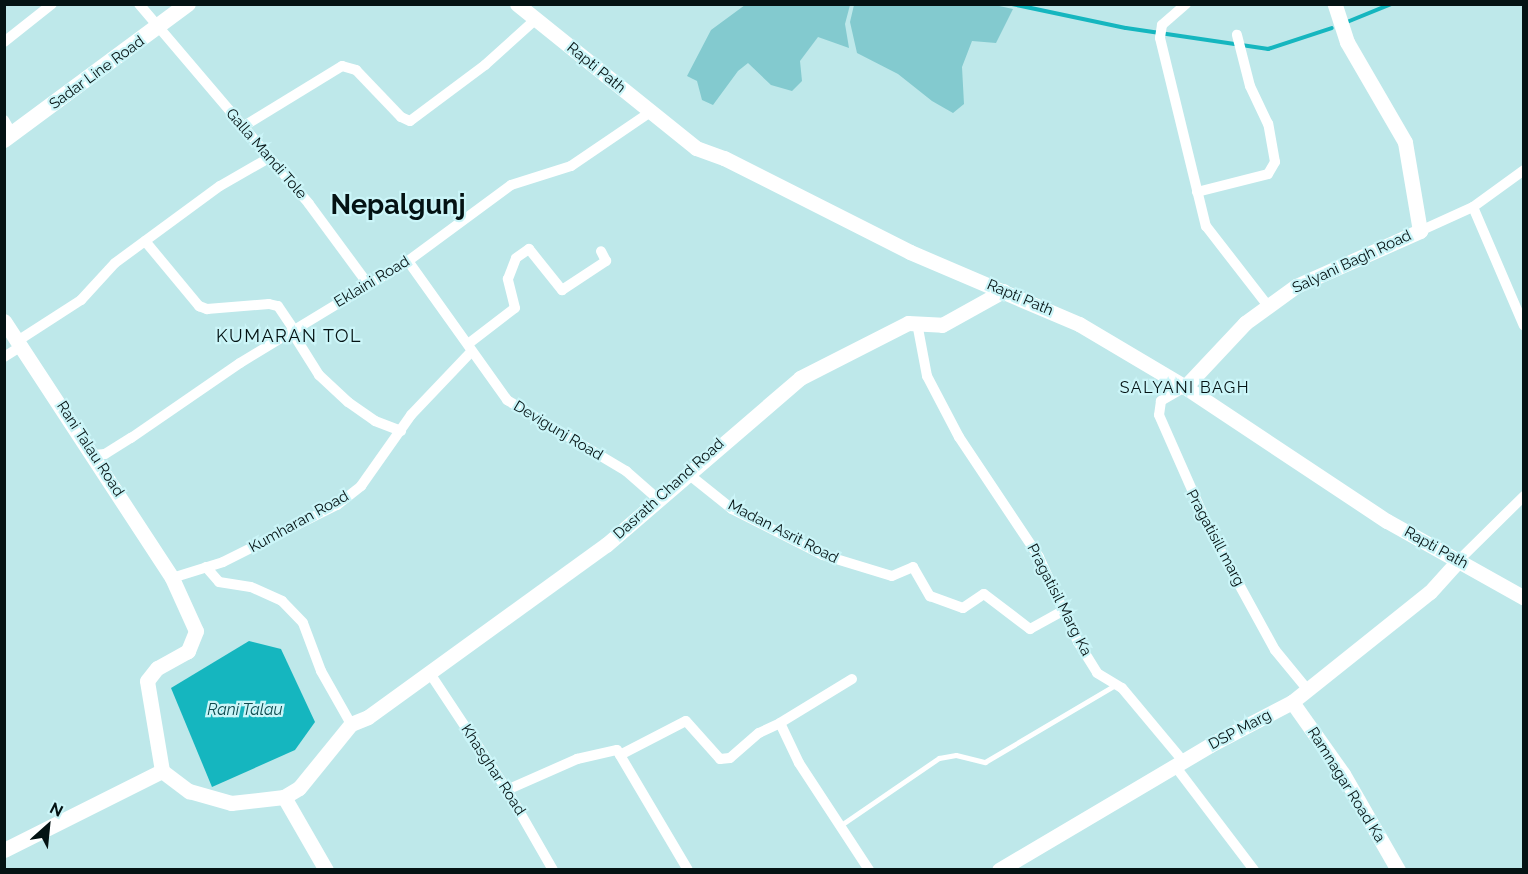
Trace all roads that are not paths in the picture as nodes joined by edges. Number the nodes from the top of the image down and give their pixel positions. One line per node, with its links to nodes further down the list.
1 (52, 4): 10 (street)
2 (139, 4): 8 (street, Galla Mandi Tole)
3 (188, 4): 8 (main road, Sadar Line Road)
4 (1186, 4): 6 (street)
5 (1335, 4): 18 (street, Salyani Bagh Road)
6 (1175, 9): 16 (street)
7 (528, 10): 11 (street, Rapti Path); 12 (street)
8 (158, 29): 12 (street, Galla Mandi Tole); 13 (main road, Sadar Line Road)
9 (1237, 35): 16 (street)
10 (4, 42)
11 (649, 113): 21 (street, Eklaini Road); 23 (street, Rapti Path)
12 (244, 126): 14 (street, Galla Mandi Tole)
13 (7, 131)
14 (267, 159): 19 (street); 22 (street, Galla Mandi Tole)
15 (1524, 171): 17 (street)
16 (1197, 192): 24 (street)
17 (1473, 207): 18 (street); 27 (street)
18 (1420, 231): 24 (street, Salyani Bagh Road)
19 (145, 241): 28 (street); 29 (street)
20 (601, 251): 30 (street, Kumharan Road)
21 (408, 261): 22 (street, Eklaini Road); 30 (street, Devigunj Road)
22 (368, 284): 28 (street, Eklaini Road)
23 (1003, 291): 26 (street, Dasrath Chand Road); 32 (street, Rapti Path)
24 (1268, 306): 32 (street, Salyani Bagh Road)
25 (4, 321): 29 (street, Rani Talau Road)
26 (917, 323): 35 (street, Dasrath Chand Road); 42 (street, Pragatisil Marg Ka)
27 (1524, 326)
28 (293, 332): 33 (street); 34 (street, Eklaini Road)
29 (21, 342): 31 (street); 34 (street, Rani Talau Road)
30 (470, 348): 33 (street, Kumharan Road); 37 (street, Devigunj Road)
31 (4, 357)
32 (1185, 387): 38 (street, Rapti Path); 46 (street, Pragatisill marg)
33 (401, 431): 39 (street, Kumharan Road)
34 (95, 455): 40 (street, Rani Talau Road)
35 (687, 473): 37 (street, Dasrath Chand Road); 42 (street, Madan Asrit Road)
36 (1524, 496): 38 (street)
37 (659, 500): 43 (street, Dasrath Chand Road)
38 (1458, 561): 41 (street, Rapti Path); 46 (street, DSP Marg)
39 (206, 567): 40 (street, Kumharan Road); 49 (street)
40 (172, 578): 52 (street, Rani Talau Road)
41 (1524, 598)
42 (1062, 611): 45 (street, Pragatisil Marg Ka)
43 (429, 672): 49 (street, Dasrath Chand Road); 53 (street, Khasghar Road)
44 (852, 680): 48 (street)
45 (1115, 685): 51 (street, Pragatisil Marg Ka); 55 (lane)
46 (1307, 689): 47 (street, DSP Marg)
47 (1292, 702): 51 (street, DSP Marg); 63 (street, Ramnagar Road Ka)
48 (780, 723): 50 (street); 55 (street)
49 (351, 724): 54 (street, Dasrath Chand Road)
50 (620, 755): 53 (street); 59 (street)
51 (1179, 763): 61 (street, DSP Marg); 62 (street, Pragatisil Marg Ka)
52 (162, 771): 54 (street); 56 (street)
53 (507, 790): 58 (street, Khasghar Road)
54 (284, 797): 57 (street)
55 (841, 825): 60 (street)
56 (4, 850)
57 (326, 870)
58 (554, 870)
59 (688, 870)
60 (869, 870)
61 (999, 870)
62 (1254, 870)
63 (1398, 870)

